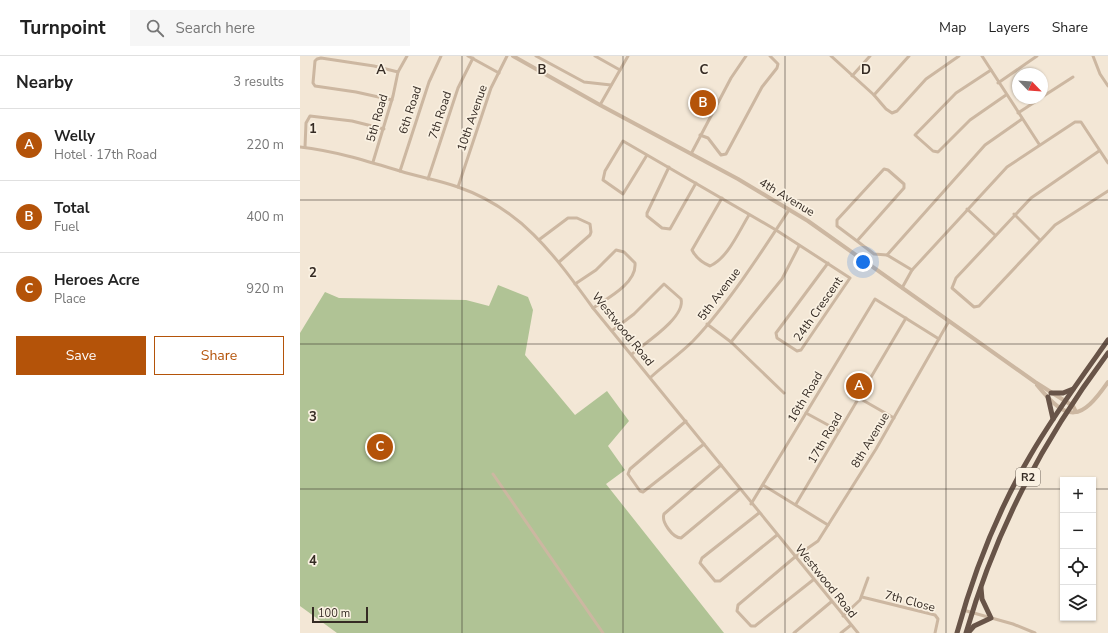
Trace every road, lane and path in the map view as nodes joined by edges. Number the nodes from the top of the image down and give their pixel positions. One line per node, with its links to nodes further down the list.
1 (407, 56): 21 (street, 5th Road)
2 (441, 56): 47 (street, 6th Road)
3 (468, 56): 18 (street)
4 (507, 56): 22 (street, 10th Avenue)
5 (513, 56): 33 (street, 4th Avenue)
6 (536, 56): 26 (street)
7 (595, 56): 19 (street)
8 (628, 56): 19 (street)
9 (746, 56): 37 (street)
10 (770, 56): 37 (street)
11 (831, 56): 23 (street)
12 (870, 56): 23 (street)
13 (910, 56): 29 (street)
14 (959, 56): 29 (street)
15 (982, 56): 20 (street)
16 (1037, 56): 25 (street)
17 (1093, 56): 27 (street)
18 (472, 58): 22 (street); 48 (street, 7th Road)
19 (620, 70): 26 (street)
20 (991, 70): 25 (street); 30 (street)
21 (398, 72): 31 (street, 5th Road); 31 (street)
22 (499, 72): 50 (street, 10th Avenue)
23 (852, 76): 29 (street)
24 (1073, 77): 28 (street)
25 (998, 83): 30 (street)
26 (611, 86): 33 (street)
27 (1108, 86)
28 (1048, 93)
29 (874, 95)
30 (1006, 95): 34 (street)
31 (392, 100): 36 (street, 5th Road)
32 (1032, 104): 34 (street)
33 (600, 105): 42 (street, 4th Avenue)
34 (1018, 113): 35 (street)
35 (1022, 119): 38 (street); 63 (street)
36 (384, 129): 40 (street); 44 (street, 5th Road)
37 (700, 135): 42 (street)
38 (1039, 144): 41 (street); 53 (street)
39 (300, 147): 40 (street, Westwood Road)
40 (305, 147): 44 (street, Westwood Road)
41 (1100, 151): 45 (street); 55 (street)
42 (691, 154): 54 (street, 4th Avenue)
43 (647, 155): 43 (street); 46 (street)
44 (373, 162): 47 (street, Westwood Road)
45 (1108, 163)
46 (669, 167): 49 (street); 49 (street)
47 (400, 171): 48 (street, Westwood Road)
48 (428, 179): 50 (street, Westwood Road)
49 (696, 183): 52 (street)
50 (458, 187): 59 (street, Westwood Road)
51 (1108, 191): 60 (street)
52 (722, 198): 56 (street); 56 (street)
53 (966, 209): 58 (street); 66 (street)
54 (789, 210): 57 (street, 5th Avenue); 68 (street, 4th Avenue)
55 (1014, 214): 58 (street); 60 (street)
56 (749, 215): 57 (street)
57 (776, 230): 62 (street); 72 (street, 5th Avenue)
58 (995, 235): 60 (street)
59 (540, 239): 64 (street, Westwood Road); 64 (street)
60 (1040, 240)
61 (858, 241): 61 (street); 63 (street)
62 (799, 246): 65 (street); 76 (street)
63 (887, 255): 66 (street)
64 (559, 262): 67 (street, Westwood Road)
65 (828, 263): 65 (street, 24th Crescent)
66 (912, 270): 68 (street)
67 (575, 284): 69 (street, Westwood Road); 69 (street)
68 (902, 288): 71 (street, 4th Avenue)
69 (593, 308): 73 (street, Westwood Road)
70 (906, 318): 74 (street); 84 (street, 17th Road); 89 (street, 16th Road)
71 (949, 322): 74 (street, 8th Avenue); 83 (street, 4th Avenue)
72 (707, 324): 76 (street); 79 (street, 5th Avenue)
73 (613, 330): 78 (street, Westwood Road); 78 (street)
74 (939, 339): 91 (street, 8th Avenue)
75 (1108, 340): 81 (highway, R2)
76 (731, 342): 82 (street)
77 (1108, 353): 86 (highway, R2)
78 (632, 354): 79 (street, Westwood Road)
79 (651, 377): 93 (street, Westwood Road)
80 (1108, 382): 88 (street)
81 (1073, 390): 83 (highway); 85 (highway, R2)
82 (784, 393)
83 (1050, 395): 85 (street); 87 (street); 92 (highway)
84 (859, 398): 91 (street); 94 (street, 17th Road)
85 (1065, 401): 86 (street); 87 (highway, R2)
86 (1073, 406): 88 (street); 90 (highway, R2)
87 (1060, 408): 90 (street); 92 (highway, R2)
88 (1076, 412): 90 (street)
89 (806, 413): 94 (street); 98 (street, 16th Road)
90 (1068, 413): 108 (highway, R2)
91 (894, 418): 103 (street, 8th Avenue)
92 (1053, 418): 111 (highway, R2)
93 (686, 421): 95 (street, Westwood Road); 95 (street)
94 (839, 431): 101 (street, 17th Road)
95 (704, 444): 96 (street, Westwood Road)
96 (721, 465): 99 (street, Westwood Road); 99 (street)
97 (493, 474): 116 (street)
98 (764, 485): 100 (street, 16th Road); 101 (street)
99 (740, 489): 100 (street, Westwood Road)
100 (751, 504): 102 (street, Westwood Road)
101 (796, 504): 103 (street)
102 (759, 513): 104 (street, Westwood Road); 104 (street)
103 (828, 525): 105 (street, 8th Avenue)
104 (777, 535): 105 (street, Westwood Road)
105 (795, 557): 107 (street, Westwood Road); 107 (street, 8th Avenue)
106 (868, 578): 109 (street)
107 (813, 580): 110 (street, Westwood Road)
108 (981, 586): 112 (highway, R2); 114 (highway)
109 (862, 597): 113 (street); 120 (street, 7th Close)
110 (831, 602): 113 (street, Westwood Road); 117 (street)
111 (963, 610): 112 (street); 121 (highway, R2)
112 (972, 613): 114 (street); 122 (highway, R2)
113 (843, 616): 115 (street, Westwood Road)
114 (991, 618): 122 (highway); 123 (street)
115 (851, 626): 118 (street); 119 (street, Westwood Road)
116 (603, 633)
117 (794, 633)
118 (841, 633)
119 (858, 633)
120 (935, 633)
121 (957, 633)
122 (967, 633)
123 (1035, 633)

